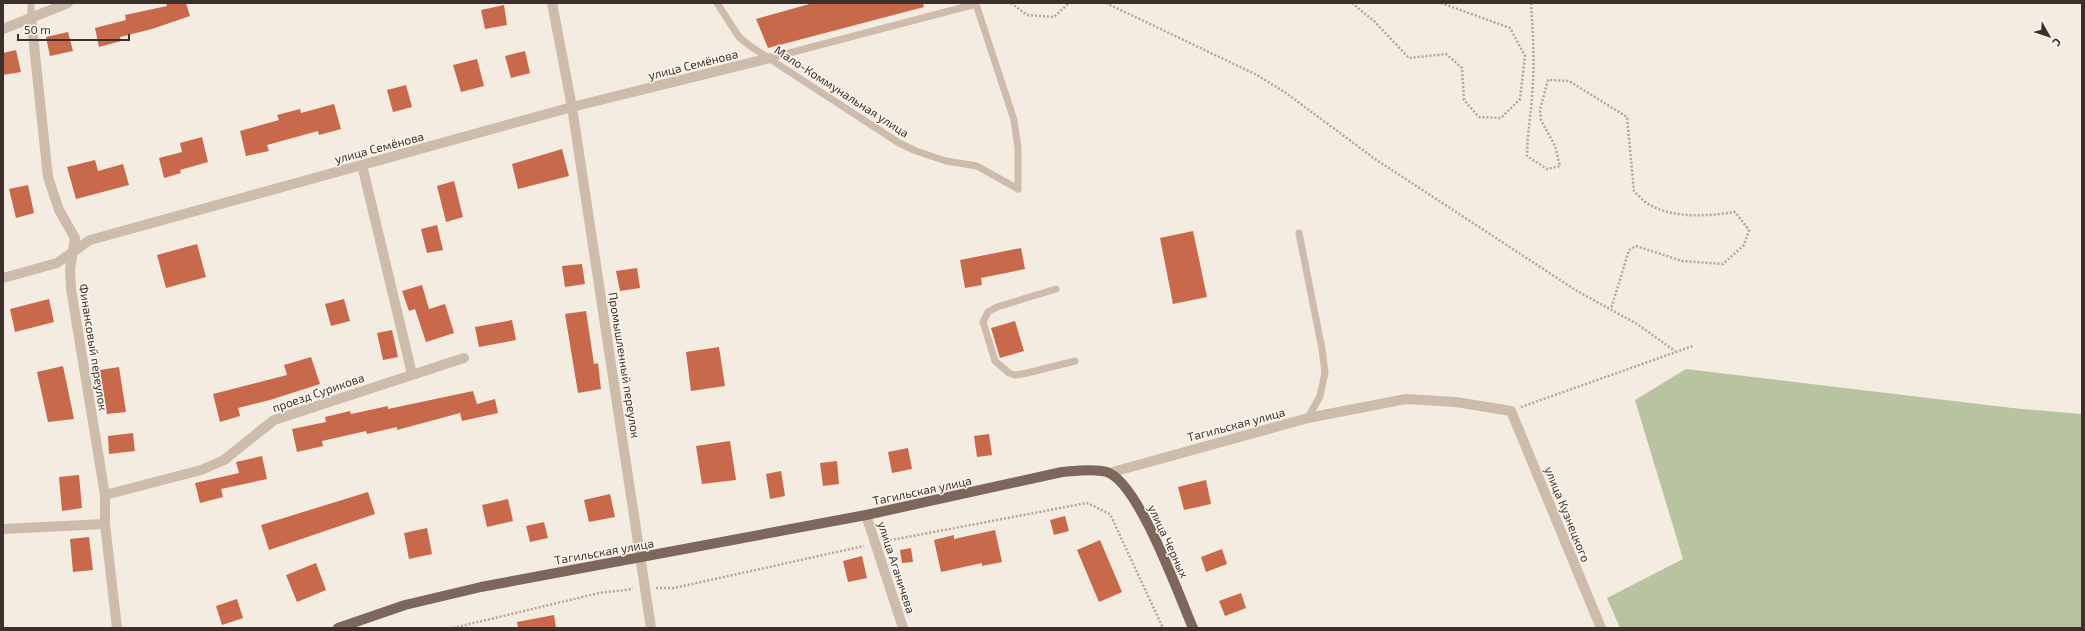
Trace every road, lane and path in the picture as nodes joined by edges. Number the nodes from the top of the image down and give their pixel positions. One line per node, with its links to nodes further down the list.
1 (31, 3): 11 (lane, Финансовый переулок)
2 (68, 3): 11 (street)
3 (552, 3): 14 (street, Промышленный переулок)
4 (717, 3): 13 (lane, Мало-Коммунальная улица)
5 (1011, 3): 10 (path)
6 (1106, 3): 20 (path)
7 (1352, 3): 8 (path)
8 (1440, 3)
9 (1531, 3): 20 (path)
10 (1067, 4)
11 (31, 17): 12 (street); 17 (street, Финансовый переулок)
12 (3, 29)
13 (770, 58): 13 (lane, Мало-Коммунальная улица); 14 (street, улица Семёнова)
14 (572, 107): 15 (street, улица Семёнова); 34 (street, Промышленный переулок)
15 (362, 165): 17 (street, улица Семёнова); 25 (street)
16 (1299, 233): 27 (lane)
17 (73, 254): 18 (street, улица Семёнова); 29 (street, Финансовый переулок)
18 (3, 278)
19 (1056, 289): 24 (lane)
20 (1611, 309): 22 (path)
21 (1693, 346): 22 (path)
22 (1675, 351): 26 (path)
23 (464, 358): 25 (street, проезд Сурикова)
24 (1076, 361)
25 (412, 374): 29 (street, проезд Сурикова)
26 (1511, 411): 27 (street, Тагильская улица); 43 (street, улица Кузнецкого)
27 (1308, 418): 28 (street, Тагильская улица)
28 (1109, 472): 30 (main road, Тагильская улица); 42 (main road, улица Черных)
29 (104, 495): 31 (street, Финансовый переулок)
30 (866, 515): 33 (street, улица Аганичева); 34 (main road, Тагильская улица)
31 (105, 524): 32 (street); 36 (street, Финансовый переулок)
32 (3, 529)
33 (875, 544): 35 (path); 40 (street, улица Аганичева); 41 (path)
34 (641, 558): 35 (street, Промышленный переулок); 37 (main road, Тагильская улица)
35 (645, 588): 38 (path); 39 (street, Промышленный переулок)
36 (117, 628)
37 (338, 628)
38 (454, 628)
39 (651, 628)
40 (903, 628)
41 (1163, 628)
42 (1193, 628)
43 (1601, 628)

